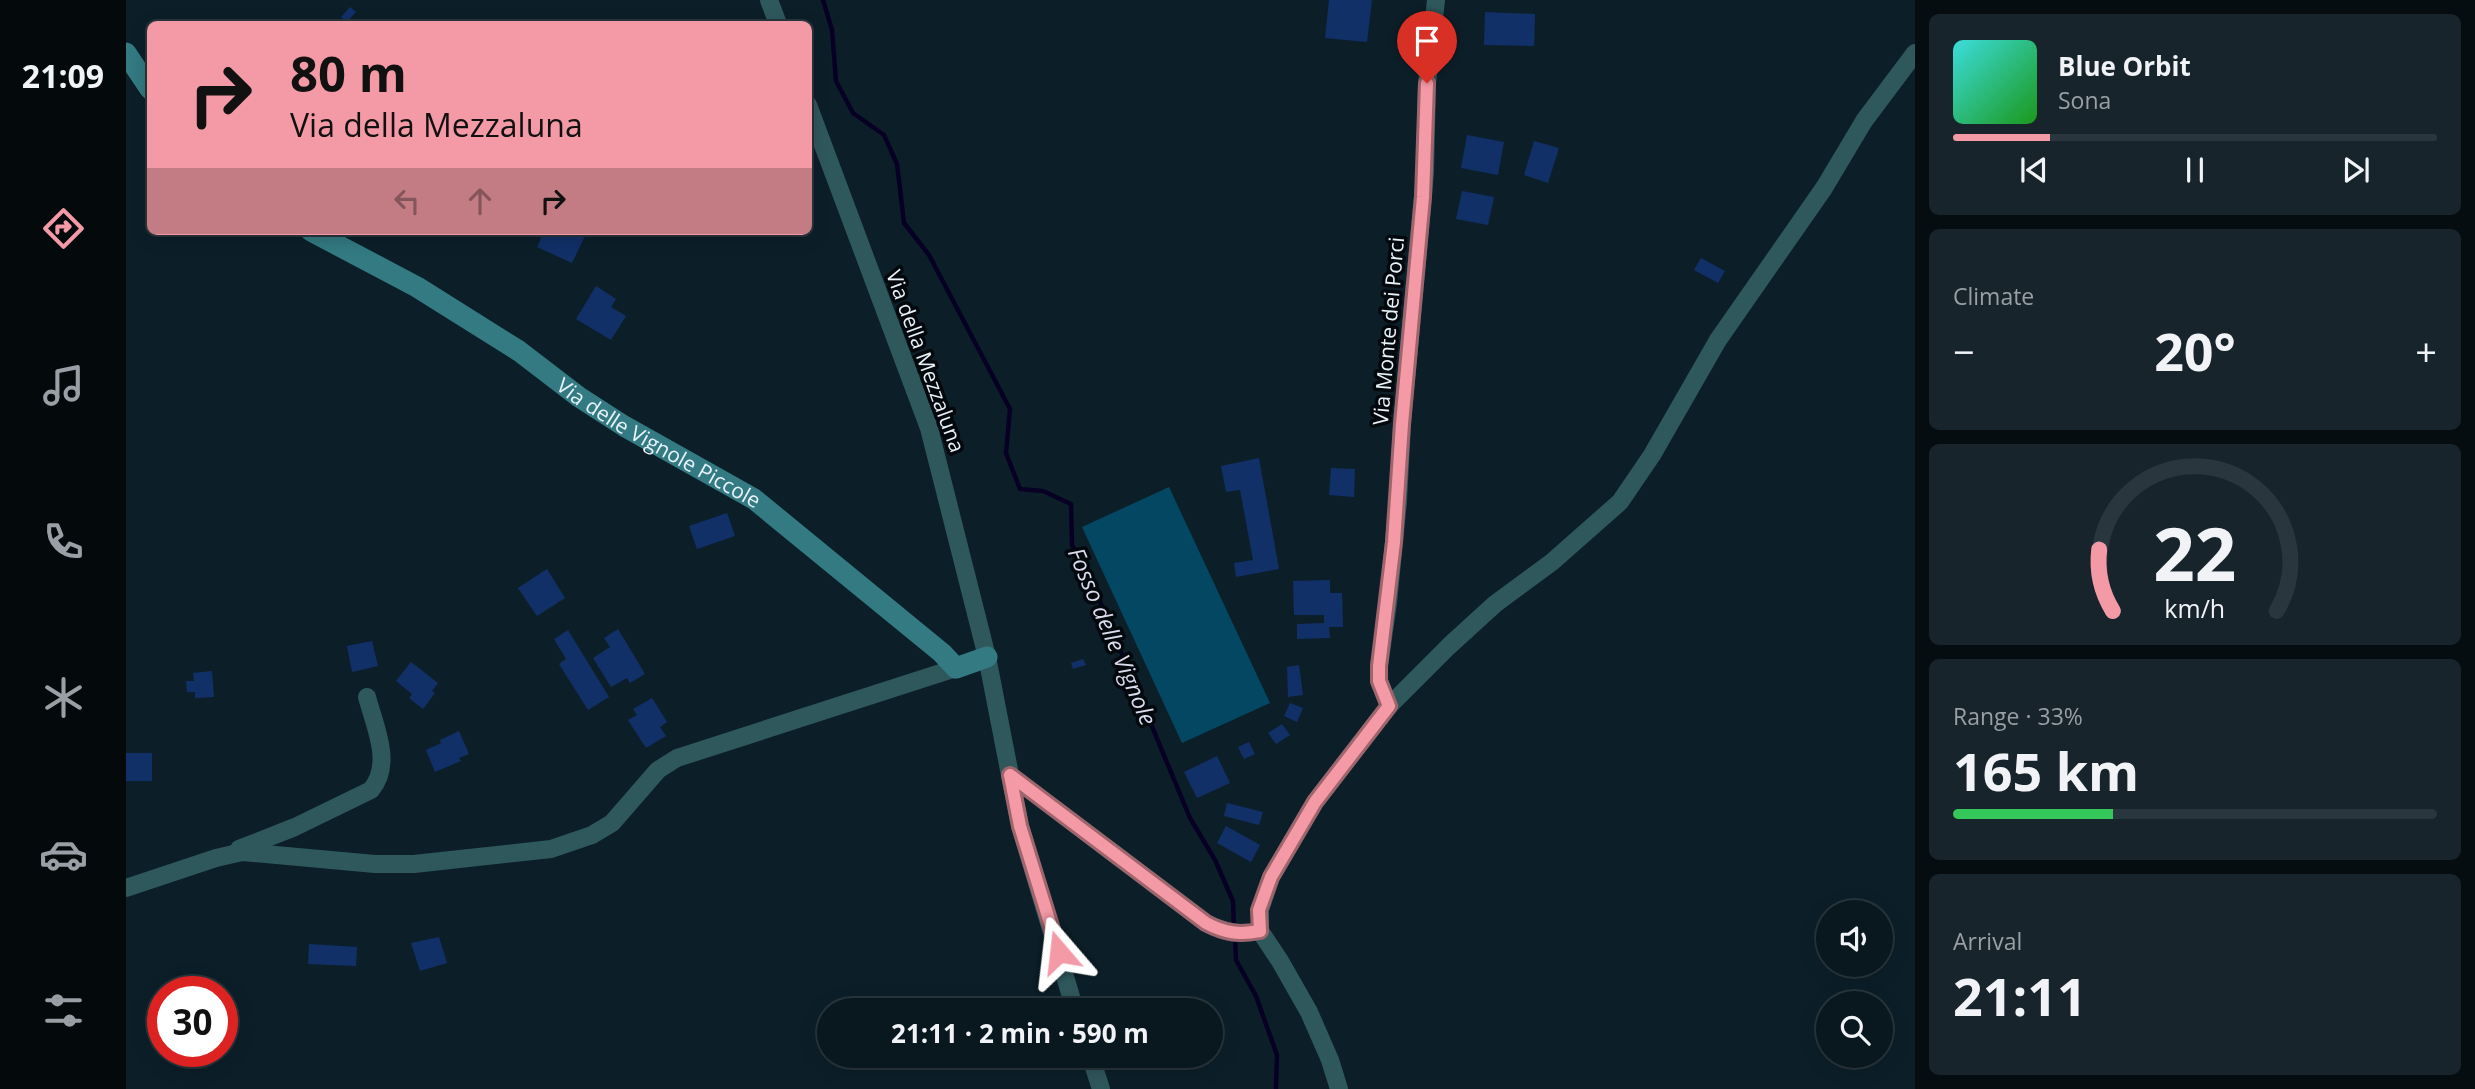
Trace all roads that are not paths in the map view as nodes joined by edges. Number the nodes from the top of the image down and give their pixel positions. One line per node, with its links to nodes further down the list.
1 (769, 0): 3 (street)
2 (1436, 0): 12 (street, Via Monte dei Porci)
3 (777, 21)
4 (126, 53): 6 (street)
5 (1915, 53): 12 (street)
6 (147, 84)
7 (812, 117): 9 (street, Via della Mezzaluna)
8 (319, 235): 10 (street, Via delle Vignole Piccole)
9 (985, 647): 10 (street); 13 (street, Via della Mezzaluna)
10 (956, 668): 14 (street)
11 (367, 697): 14 (street)
12 (1389, 706): 16 (street)
13 (1010, 775): 16 (street); 17 (street, Via della Mezzaluna)
14 (216, 858): 15 (street)
15 (126, 888)
16 (1260, 931): 20 (street)
17 (1071, 998)
18 (1094, 1068): 19 (street)
19 (1101, 1089)
20 (1339, 1089)

